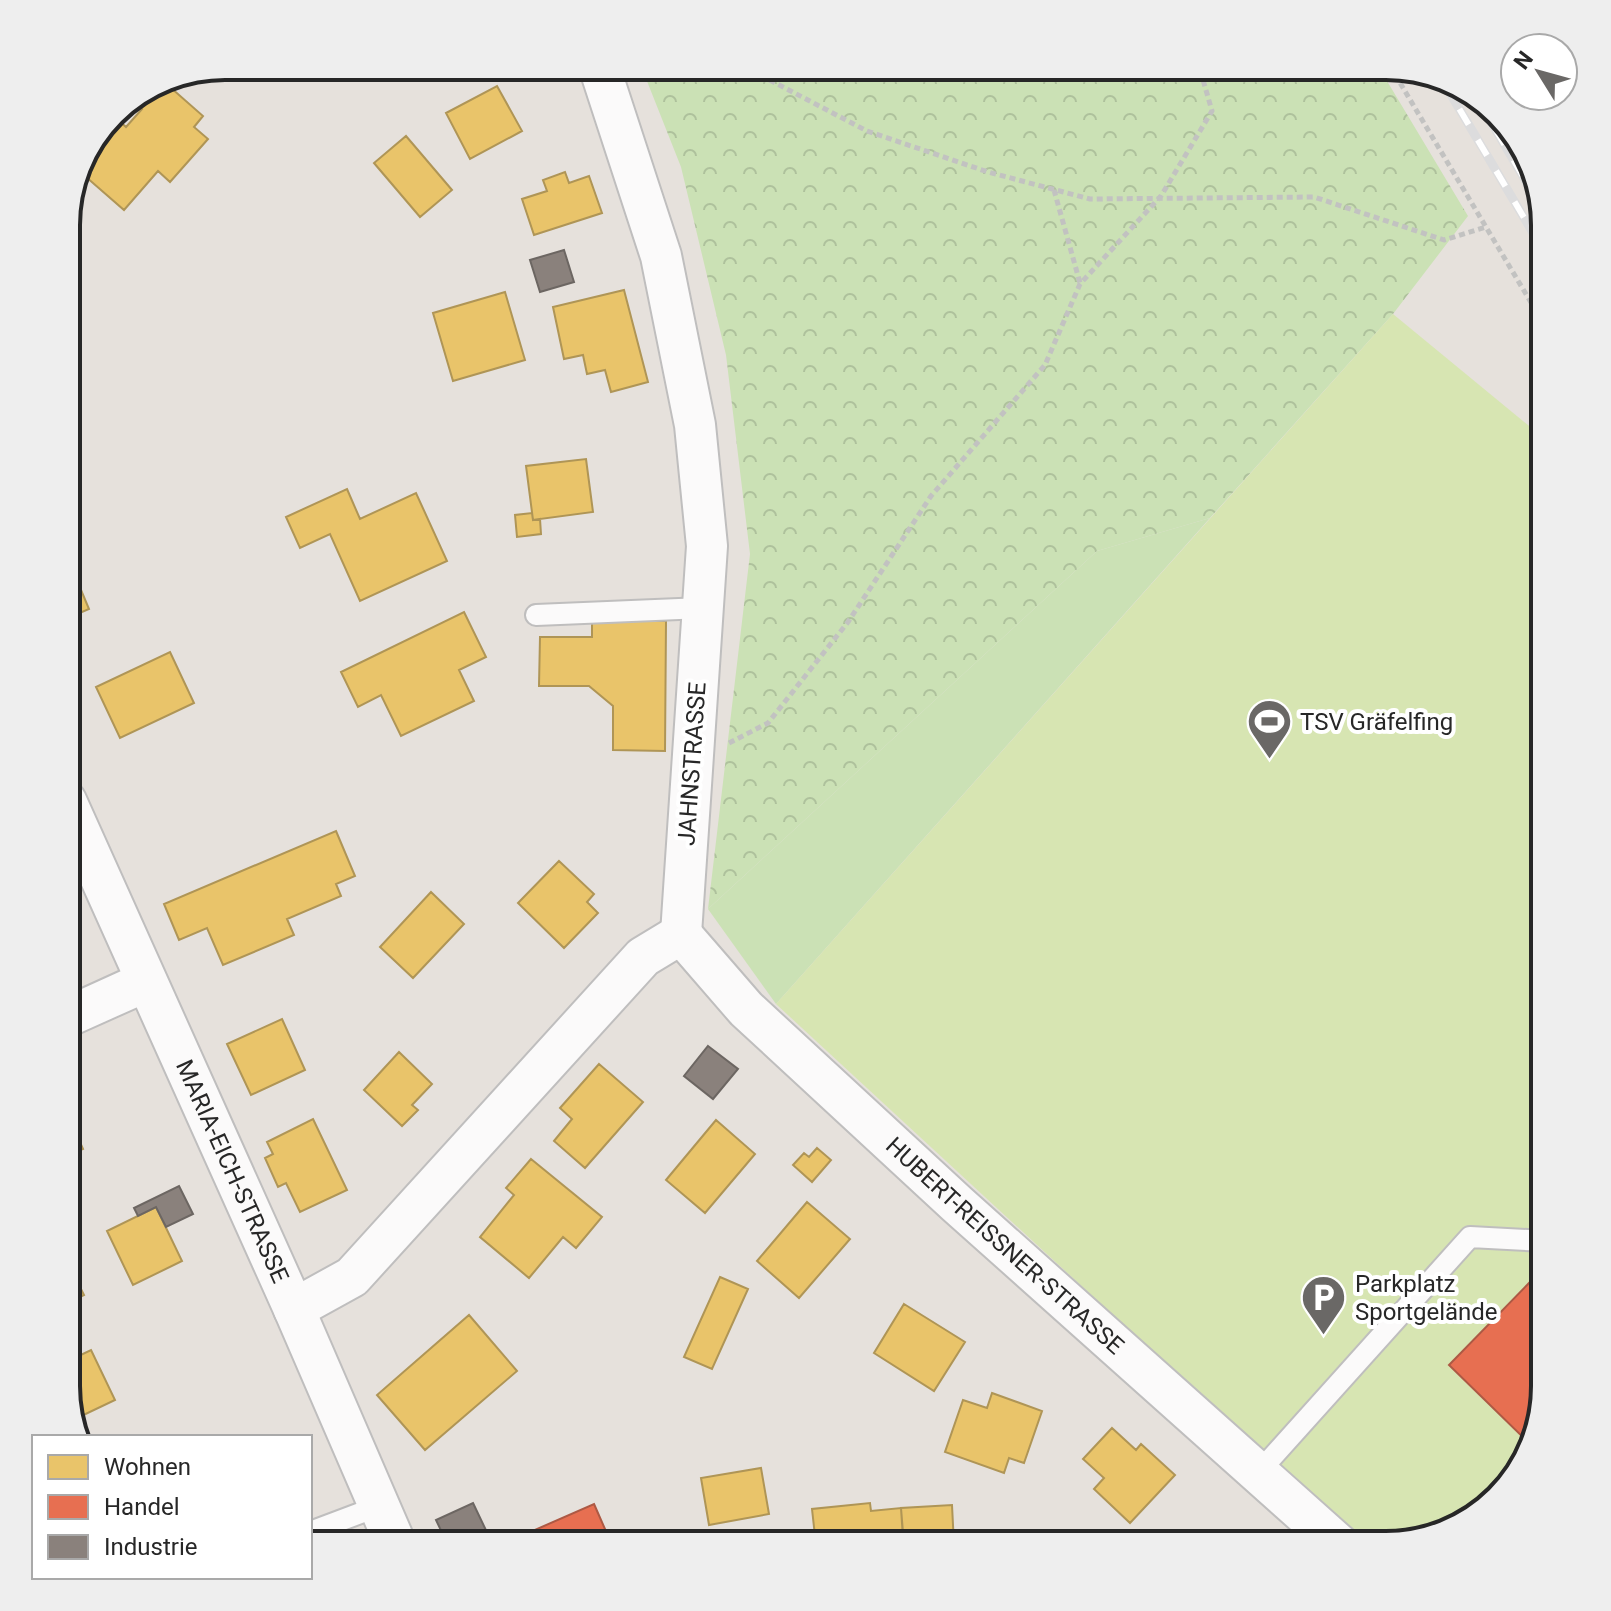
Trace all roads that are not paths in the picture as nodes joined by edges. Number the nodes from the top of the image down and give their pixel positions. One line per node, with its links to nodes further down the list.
1 (604, 80): 2 (street, JAHNSTRASSE)
2 (703, 608): 3 (lane); 5 (street, JAHNSTRASSE)
3 (536, 615)
4 (80, 832): 6 (street, MARIA-EICH-STRASSE)
5 (681, 934): 10 (street); 11 (street, HUBERT-REISSNER-STRASSE)
6 (147, 981): 7 (lane); 8 (lane); 10 (street, MARIA-EICH-STRASSE)
7 (80, 1003)
8 (80, 1020)
9 (1531, 1240): 11 (lane)
10 (294, 1309): 12 (street, MARIA-EICH-STRASSE)
11 (1258, 1473): 15 (street, HUBERT-REISSNER-STRASSE)
12 (379, 1506): 13 (lane); 14 (street, MARIA-EICH-STRASSE)
13 (313, 1531)
14 (390, 1531)
15 (1323, 1531)

